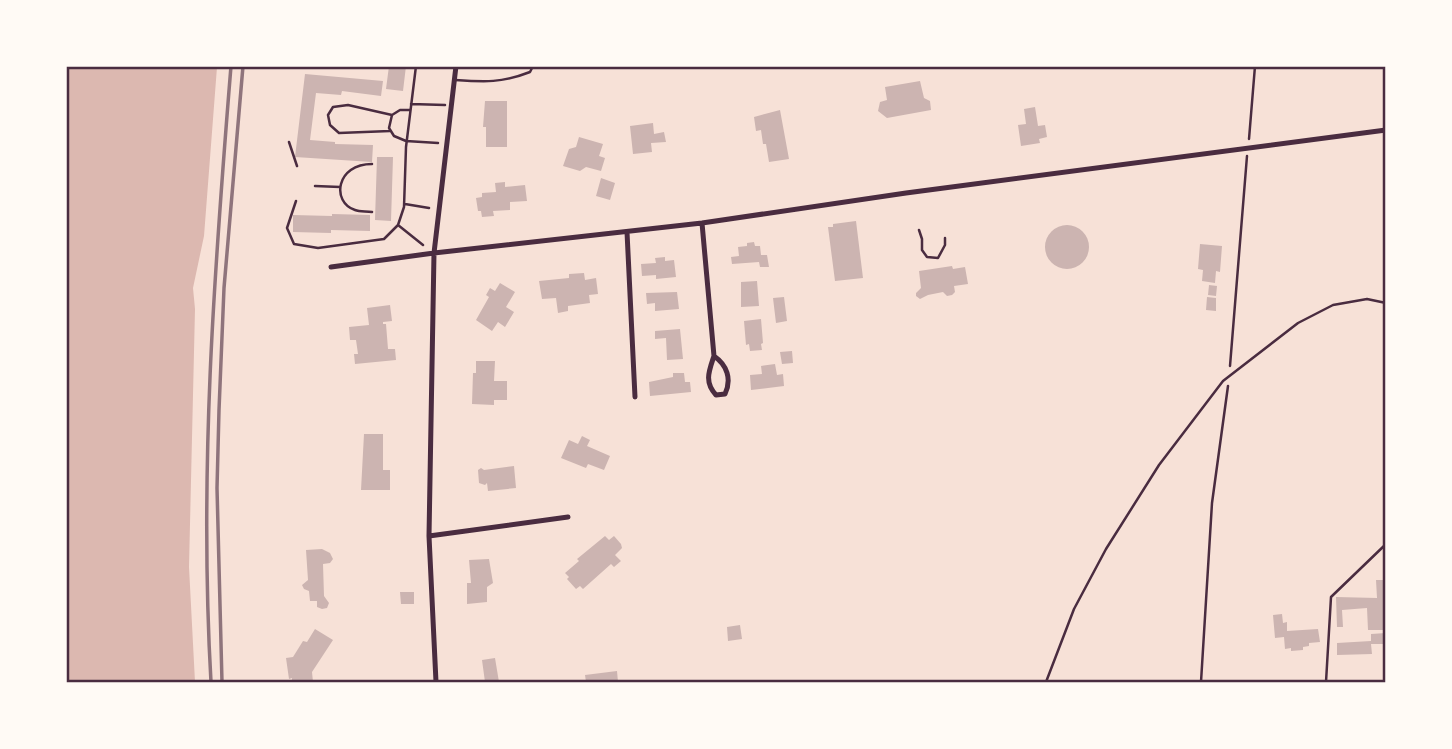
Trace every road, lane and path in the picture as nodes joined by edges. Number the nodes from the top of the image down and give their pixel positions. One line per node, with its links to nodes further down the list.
1 (416, 66): 5 (path)
2 (456, 66): 4 (street)
3 (533, 66): 4 (lane)
4 (455, 80): 6 (street)
5 (411, 104): 6 (path); 7 (path)
6 (452, 106): 13 (street)
7 (410, 110): 8 (path); 11 (path)
8 (392, 115): 10 (path); 10 (path)
9 (1385, 130): 22 (street)
10 (390, 131): 11 (path)
11 (407, 141): 13 (path); 19 (path)
12 (289, 142): 15 (path)
13 (447, 144): 27 (street)
14 (372, 164): 17 (path)
15 (297, 166)
16 (316, 186): 17 (path)
17 (340, 187): 21 (path)
18 (296, 201): 23 (path)
19 (404, 204): 20 (path); 23 (path)
20 (429, 208)
21 (372, 212)
22 (702, 223): 25 (street); 30 (street)
23 (398, 225): 27 (path)
24 (919, 230): 26 (lane)
25 (627, 232): 27 (street); 31 (street)
26 (945, 238)
27 (434, 253): 28 (street); 33 (street)
28 (331, 267)
29 (1385, 303): 36 (lane)
30 (714, 356): 30 (street)
31 (635, 397)
32 (568, 517): 33 (street)
33 (429, 536): 35 (street)
34 (1385, 544): 37 (lane)
35 (436, 682)
36 (1046, 682)
37 (1326, 682)

